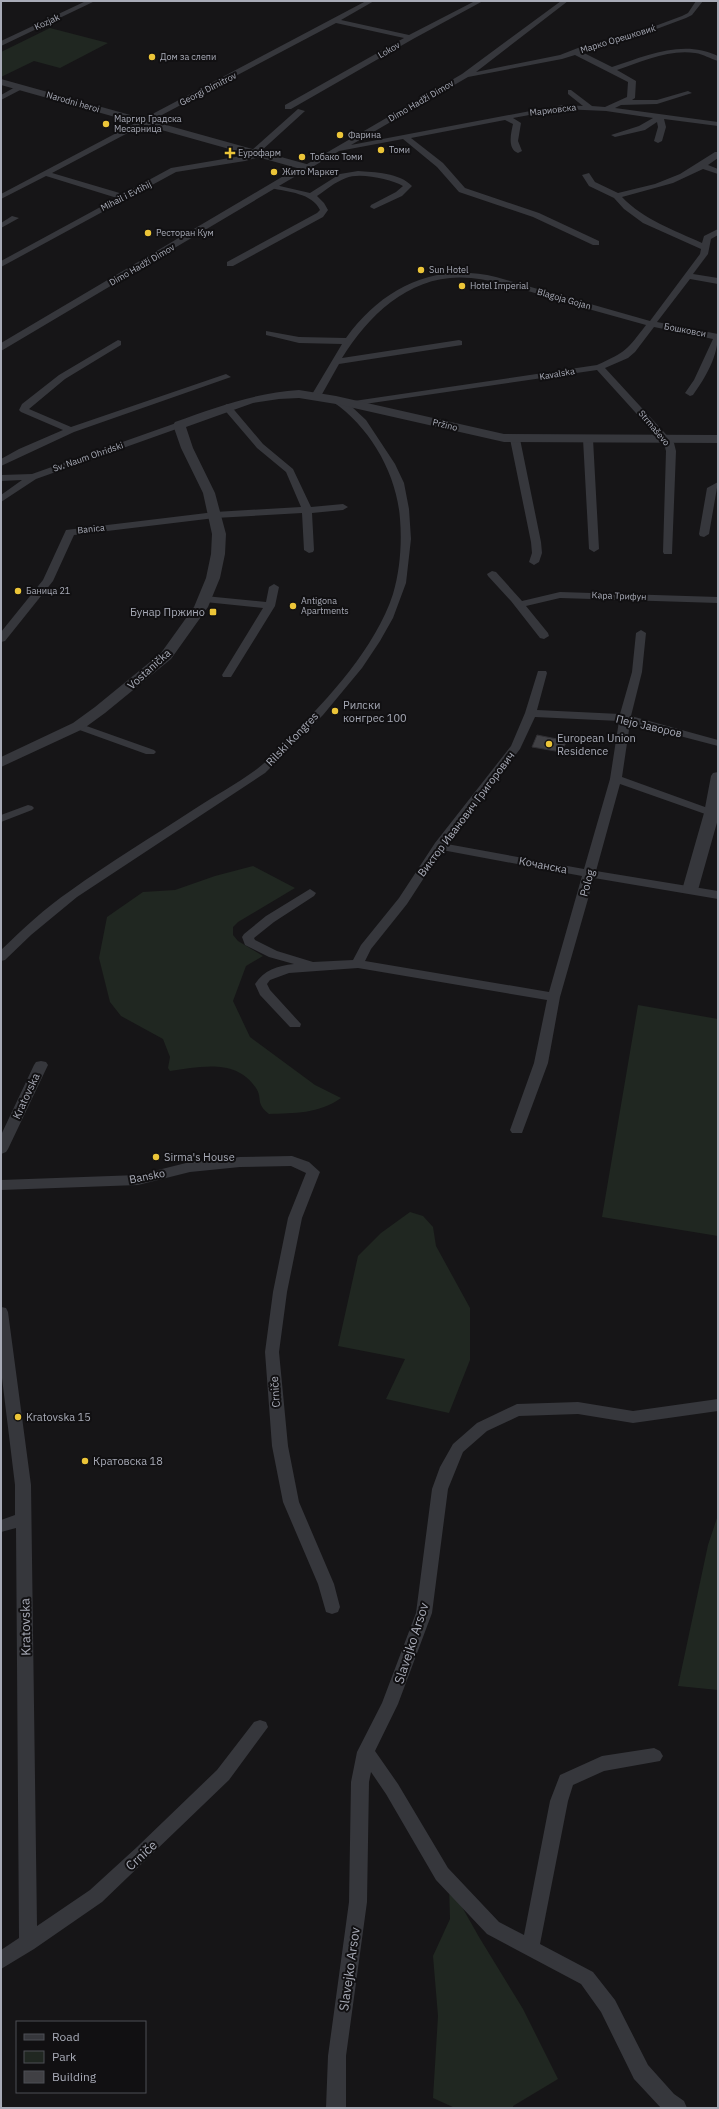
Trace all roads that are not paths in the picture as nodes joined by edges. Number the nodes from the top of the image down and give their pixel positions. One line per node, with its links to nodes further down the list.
1 (92, 1): 8 (street, Kozjak)
2 (371, 1): 6 (street, Georgi Dimitrov)
3 (480, 1): 7 (street, Lokov)
4 (565, 1): 14 (street, Dimo Hadži Dimov)
5 (700, 1): 10 (street, Марко Орешковиќ)
6 (337, 20): 7 (street); 27 (street, Georgi Dimitrov)
7 (410, 37): 21 (street, Lokov)
8 (1, 44)
9 (718, 51): 11 (street)
10 (575, 52): 13 (street, Марко Орешковиќ); 14 (street, Марко Орешковиќ)
11 (706, 52): 12 (street); 13 (street)
12 (718, 59)
13 (612, 69): 20 (street, Марко Орешковиќ)
14 (465, 76): 31 (street, Dimo Hadži Dimov)
15 (1, 82): 16 (street, Narodni heroi)
16 (20, 88): 19 (street); 27 (street, Narodni heroi)
17 (571, 92): 22 (street)
18 (688, 93): 20 (street)
19 (1, 98)
20 (620, 103): 23 (street, Марко Орешковиќ)
21 (288, 107)
22 (589, 107): 23 (street, Мариовска); 25 (street, Мариовска)
23 (606, 109): 26 (street, Мариовска)
24 (301, 111): 38 (street)
25 (504, 117): 33 (street, Мариовска); 37 (street)
26 (659, 117): 28 (street, Мариовска); 32 (street); 35 (street)
27 (141, 122): 38 (street, Narodni heroi); 43 (street, Georgi Dimitrov)
28 (708, 123): 29 (street, Мариовска); 30 (street)
29 (718, 124)
30 (718, 128)
31 (370, 131): 34 (street, Мариовска); 36 (street, Dimo Hadži Dimov)
32 (615, 135)
33 (405, 137): 34 (street, Мариовска); 54 (street)
34 (389, 140): 36 (street, Мариовска)
35 (658, 141)
36 (340, 149): 41 (street, Dimo Hadži Dimov)
37 (518, 151)
38 (258, 153): 41 (street, Narodni heroi); 48 (street, Mihail i Evtihij)
39 (718, 154): 40 (street)
40 (703, 166): 42 (street); 46 (street)
41 (306, 167): 45 (street, Dimo Hadži Dimov)
42 (718, 172)
43 (45, 173): 47 (street, Georgi Dimitrov); 48 (street)
44 (586, 176): 46 (street)
45 (274, 186): 49 (street); 66 (street, Dimo Hadži Dimov)
46 (617, 196): 55 (street)
47 (1, 197)
48 (124, 197): 56 (street, Mihail i Evtihij)
49 (310, 197): 50 (street); 57 (street)
50 (374, 207)
51 (16, 218): 52 (street)
52 (1, 226)
53 (718, 231): 55 (street, Kavalska)
54 (596, 243)
55 (706, 248): 58 (street, Kavalska)
56 (1, 264)
57 (230, 264)
58 (688, 276): 59 (street); 60 (street, Kavalska)
59 (718, 281)
60 (652, 324): 62 (street, Бошковси); 63 (street, Blagoja Gojan); 68 (street, Kavalska)
61 (269, 333): 63 (street)
62 (718, 337): 70 (street)
63 (347, 341): 67 (street, Blagoja Gojan)
64 (118, 343): 78 (street)
65 (459, 343): 67 (street)
66 (1, 348)
67 (336, 362): 71 (street, Blagoja Gojan)
68 (599, 366): 73 (street, Kavalska); 82 (street, Strmaševo)
69 (226, 377): 78 (street)
70 (690, 393)
71 (316, 396): 72 (street, Pržino); 74 (street, Pržino)
72 (336, 400): 73 (street, Pržino); 76 (street, Rilski Kongres)
73 (354, 404): 75 (street, Pržino)
74 (227, 407): 77 (street, Pržino); 89 (street)
75 (370, 408): 76 (street); 79 (street, Pržino)
76 (363, 421): 123 (street, Rilski Kongres)
77 (179, 425): 84 (street, Sv. Naum Ohridski); 90 (street, Vostanička)
78 (71, 430): 83 (street)
79 (515, 439): 80 (street, Pržino); 95 (street)
80 (588, 439): 82 (street, Pržino); 92 (street)
81 (718, 439): 82 (street, Pržino)
82 (665, 440): 94 (street, Strmaševo)
83 (1, 463)
84 (34, 477): 85 (street); 87 (street, Sv. Naum Ohridski)
85 (1, 478)
86 (718, 485): 91 (street)
87 (1, 499)
88 (343, 507): 89 (street)
89 (307, 510): 90 (street); 93 (street)
90 (215, 515): 98 (street, Vostanička); 104 (street, Banica)
91 (704, 534)
92 (594, 549)
93 (309, 550)
94 (668, 552)
95 (534, 562)
96 (492, 574): 100 (street)
97 (274, 587): 101 (street)
98 (205, 599): 101 (street); 109 (street, Vostanička)
99 (718, 600): 100 (street, Кара Трифун)
100 (521, 604): 103 (street)
101 (270, 606): 106 (street)
102 (641, 633): 108 (street, Polog)
103 (544, 636)
104 (1, 639)
105 (542, 673): 107 (street, Виктор Иванович Григорович)
106 (227, 675)
107 (532, 713): 108 (street, Пејо Јаворов); 118 (street, Виктор Иванович Григорович)
108 (625, 718): 110 (street, Пејо Јаворов); 114 (street, Polog)
109 (78, 726): 111 (street); 112 (street, Vostanička)
110 (718, 743)
111 (150, 752)
112 (1, 763)
113 (718, 776): 116 (street)
114 (616, 779): 116 (street); 119 (street, Polog)
115 (28, 808): 117 (street)
116 (714, 812): 120 (street)
117 (1, 819)
118 (439, 846): 119 (street, Кочанска); 124 (street, Виктор Иванович Григорович)
119 (590, 874): 120 (street, Кочанска); 126 (street, Polog)
120 (690, 890): 122 (street, Кочанска)
121 (310, 894): 125 (street)
122 (718, 895)
123 (1, 957)
124 (358, 964): 125 (street); 126 (street)
125 (312, 965): 127 (street)
126 (554, 997): 129 (street, Polog)
127 (295, 1024)
128 (41, 1065): 130 (street, Kratovska)
129 (517, 1130)
130 (1, 1149)
131 (313, 1172): 132 (street, Bansko); 137 (street, Crniče)
132 (1, 1185)
133 (1, 1312): 135 (street, Kratovska)
134 (718, 1405): 139 (street, Slavejko Arsov)
135 (24, 1519): 136 (street); 141 (street, Kratovska)
136 (1, 1526)
137 (332, 1608)
138 (260, 1727): 141 (street, Crniče)
139 (366, 1752): 142 (street); 144 (street, Slavejko Arsov)
140 (654, 1756): 142 (street)
141 (28, 1943): 143 (street, Crniče)
142 (530, 1948): 145 (street)
143 (1, 1960)
144 (336, 2108)
145 (677, 2108)

